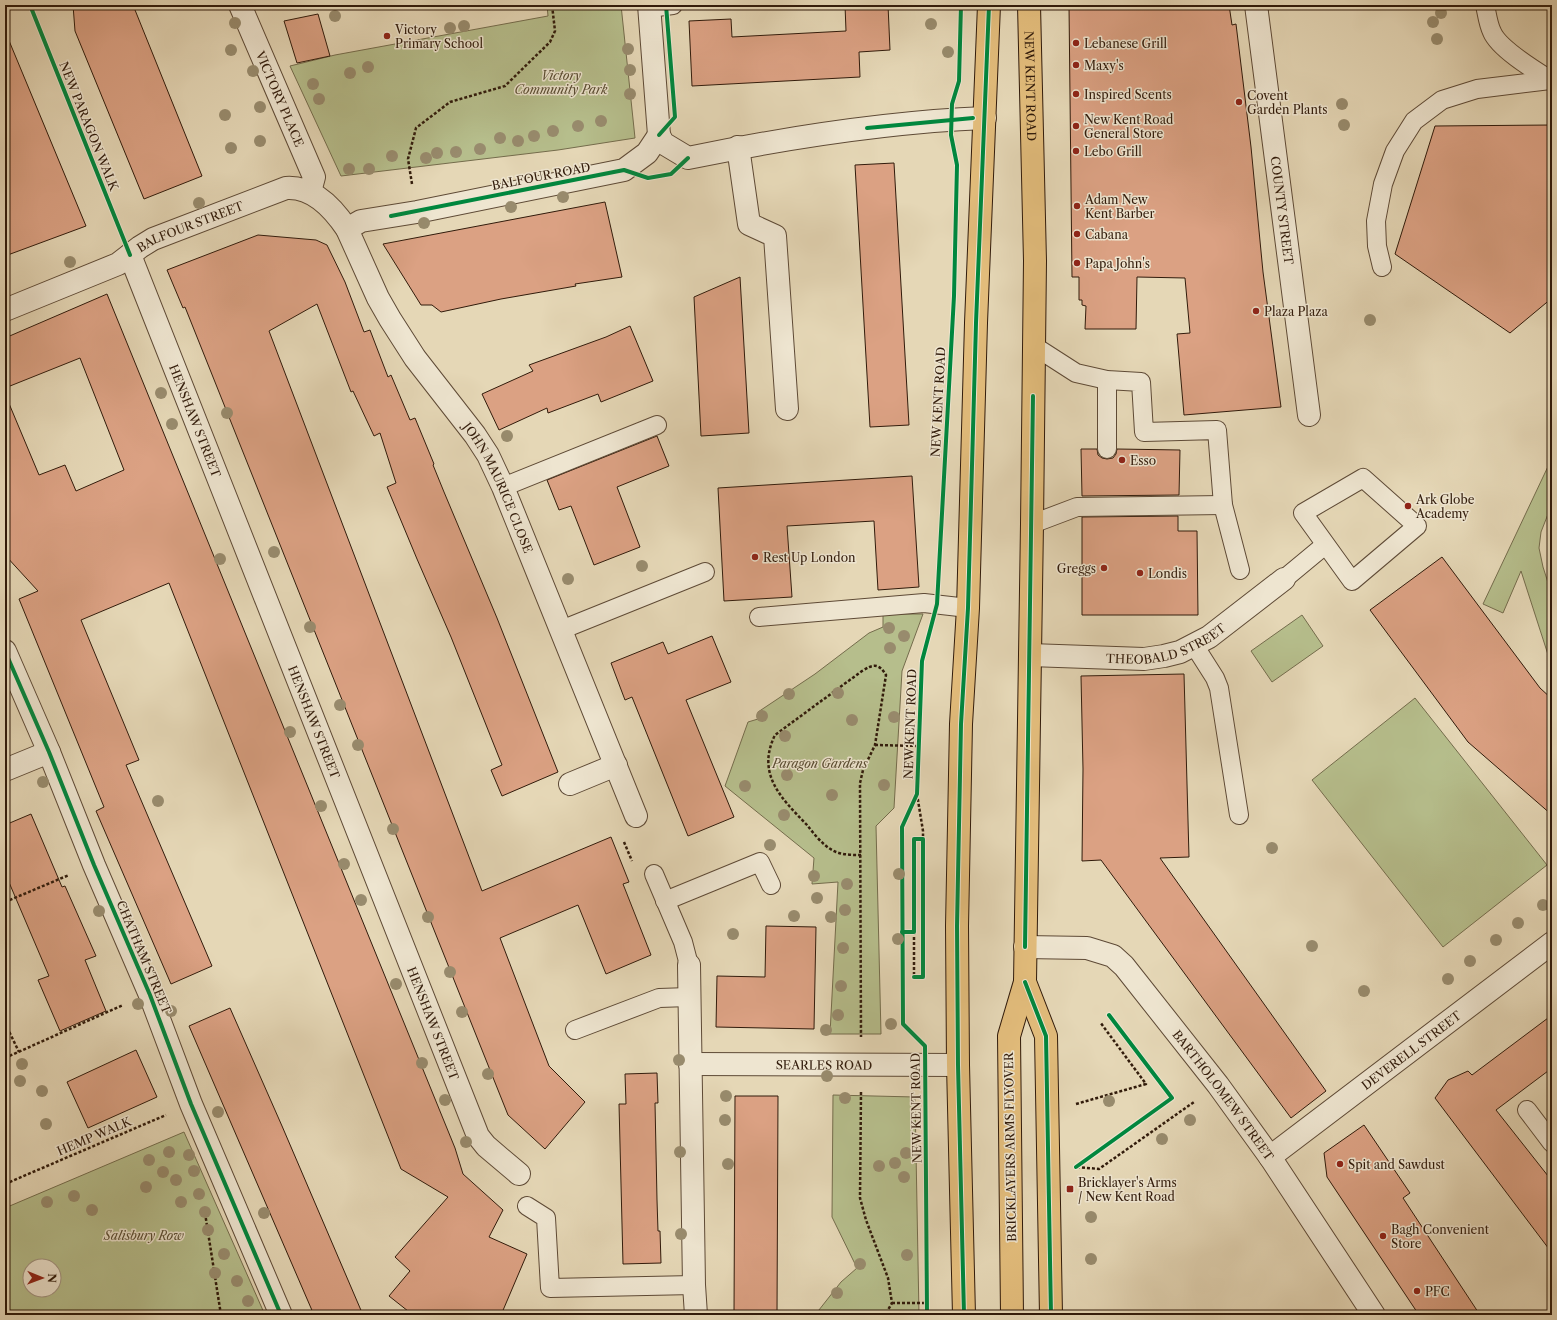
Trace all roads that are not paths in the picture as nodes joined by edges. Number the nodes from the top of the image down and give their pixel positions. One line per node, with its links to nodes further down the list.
1 (240, 5): 12 (street, VICTORY PLACE)
2 (673, 5): 7 (lane)
3 (990, 5): 9 (highway)
4 (1029, 5): 17 (highway, NEW KENT ROAD)
5 (1256, 5): 20 (street, COUNTY STREET)
6 (1485, 5): 8 (lane)
7 (649, 6): 10 (street)
8 (1551, 80): 15 (lane)
9 (985, 118): 11 (street); 30 (highway)
10 (658, 135): 11 (street); 13 (street, BALFOUR ROAD)
11 (738, 147): 19 (street)
12 (310, 192): 13 (street, BALFOUR STREET); 14 (street, BALFOUR STREET)
13 (347, 229): 23 (street, JOHN MAURICE CLOSE)
14 (130, 255): 16 (street, BALFOUR STREET); 56 (street, HENSHAW STREET)
15 (1382, 267)
16 (5, 310)
17 (1034, 346): 18 (lane); 25 (highway, NEW KENT ROAD)
18 (1108, 380): 22 (lane); 24 (lane)
19 (787, 409)
20 (1309, 415)
21 (657, 425): 23 (lane)
22 (1107, 449)
23 (503, 487): 32 (street, JOHN MAURICE CLOSE)
24 (1224, 505): 25 (lane); 27 (lane)
25 (1032, 524): 35 (highway, NEW KENT ROAD)
26 (1325, 545): 26 (lane); 29 (lane)
27 (1240, 570)
28 (705, 572): 32 (lane)
29 (1284, 579): 33 (street, THEOBALD STREET)
30 (968, 608): 31 (lane); 52 (highway)
31 (759, 617)
32 (561, 630): 37 (street, JOHN MAURICE CLOSE)
33 (1194, 645): 35 (street, THEOBALD STREET); 40 (lane)
34 (5, 651): 36 (street, CHATHAM STREET)
35 (1030, 655): 46 (highway, NEW KENT ROAD)
36 (49, 752): 38 (street); 59 (street, CHATHAM STREET)
37 (616, 766): 39 (street); 41 (street, JOHN MAURICE CLOSE)
38 (5, 770)
39 (570, 784)
40 (1239, 815)
41 (636, 816)
42 (654, 874): 44 (lane)
43 (771, 885): 44 (lane)
44 (665, 901): 47 (lane)
45 (1552, 943): 55 (street, DEVERELL STREET)
46 (1025, 947): 48 (highway, NEW KENT ROAD); 55 (street, BARTHOLOMEW STREET)
47 (689, 966): 49 (street)
48 (1025, 982): 62 (highway, BRICKLAYERS ARMS FLYOVER); 63 (highway, NEW KENT ROAD)
49 (689, 998): 50 (lane); 51 (street)
50 (576, 1030)
51 (690, 1064): 52 (street, SEARLES ROAD); 58 (street)
52 (958, 1065): 61 (highway)
53 (1527, 1110): 54 (lane)
54 (1552, 1143)
55 (1270, 1157): 64 (street, BARTHOLOMEW STREET)
56 (519, 1174)
57 (526, 1206): 58 (lane)
58 (694, 1285): 60 (street)
59 (281, 1315)
60 (696, 1315)
61 (964, 1315)
62 (1012, 1315)
63 (1051, 1315)
64 (1374, 1315)

